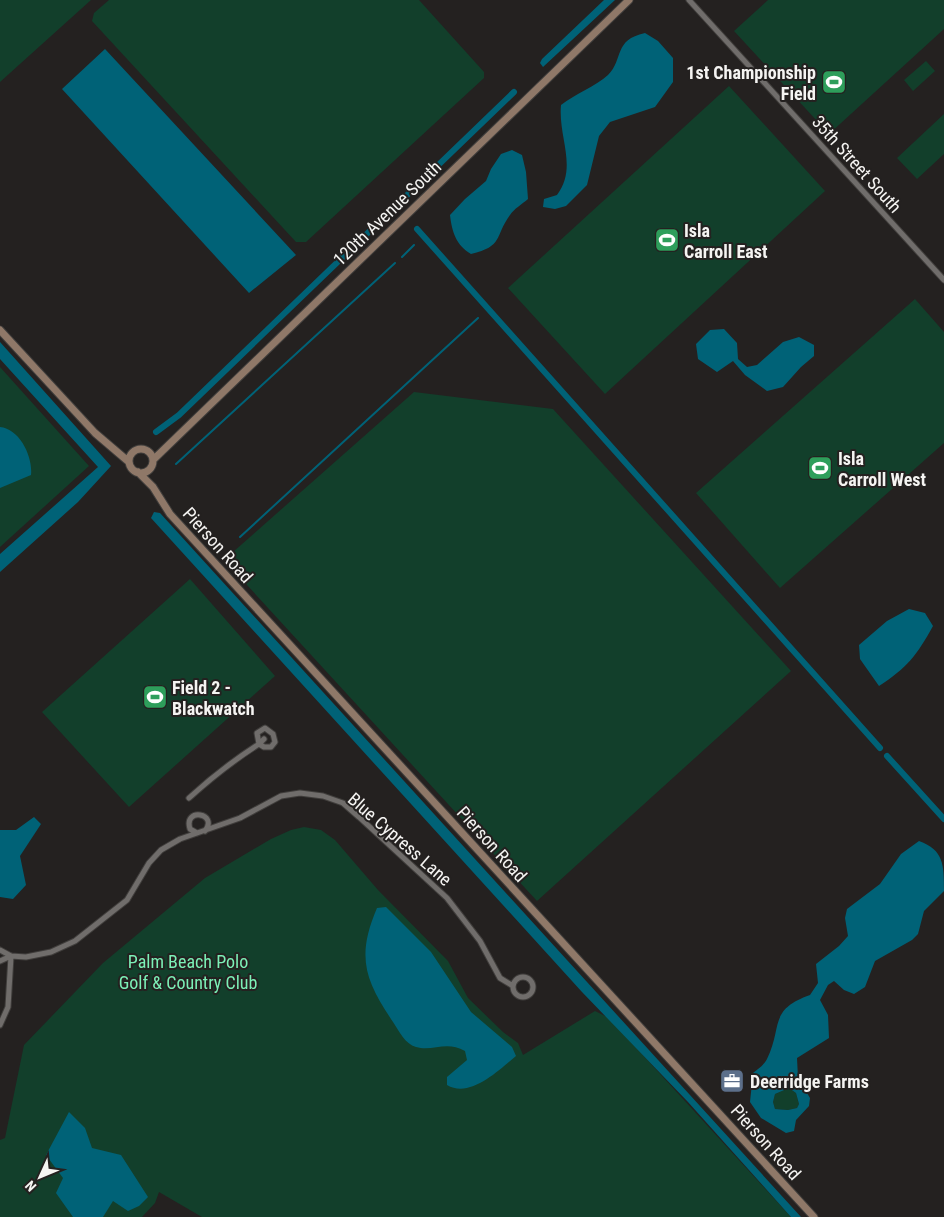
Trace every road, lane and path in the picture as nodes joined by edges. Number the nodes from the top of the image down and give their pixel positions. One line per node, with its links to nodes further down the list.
1 (629, 0): 6 (street, 120th Avenue South)
2 (689, 0): 3 (street, 35th Street South)
3 (944, 280)
4 (0, 330): 5 (street)
5 (112, 446): 8 (street); 10 (street)
6 (165, 446): 7 (street, 120th Avenue South); 9 (street, 120th Avenue South)
7 (148, 451): 8 (street); 9 (street)
8 (133, 452): 10 (street)
9 (153, 460): 11 (street)
10 (129, 462): 12 (street)
11 (150, 468): 12 (street); 13 (street, Pierson Road)
12 (138, 472): 13 (street, Pierson Road)
13 (153, 487): 23 (street, Pierson Road)
14 (264, 739): 15 (street)
15 (189, 798)
16 (205, 831): 17 (street, Blue Cypress Lane); 17 (street); 21 (street, Blue Cypress Lane)
17 (198, 833): 19 (street, Blue Cypress Lane)
18 (0, 950): 19 (street)
19 (11, 956): 20 (street, Blue Cypress Lane); 22 (street)
20 (0, 961)
21 (513, 986)
22 (0, 1025)
23 (814, 1217)

